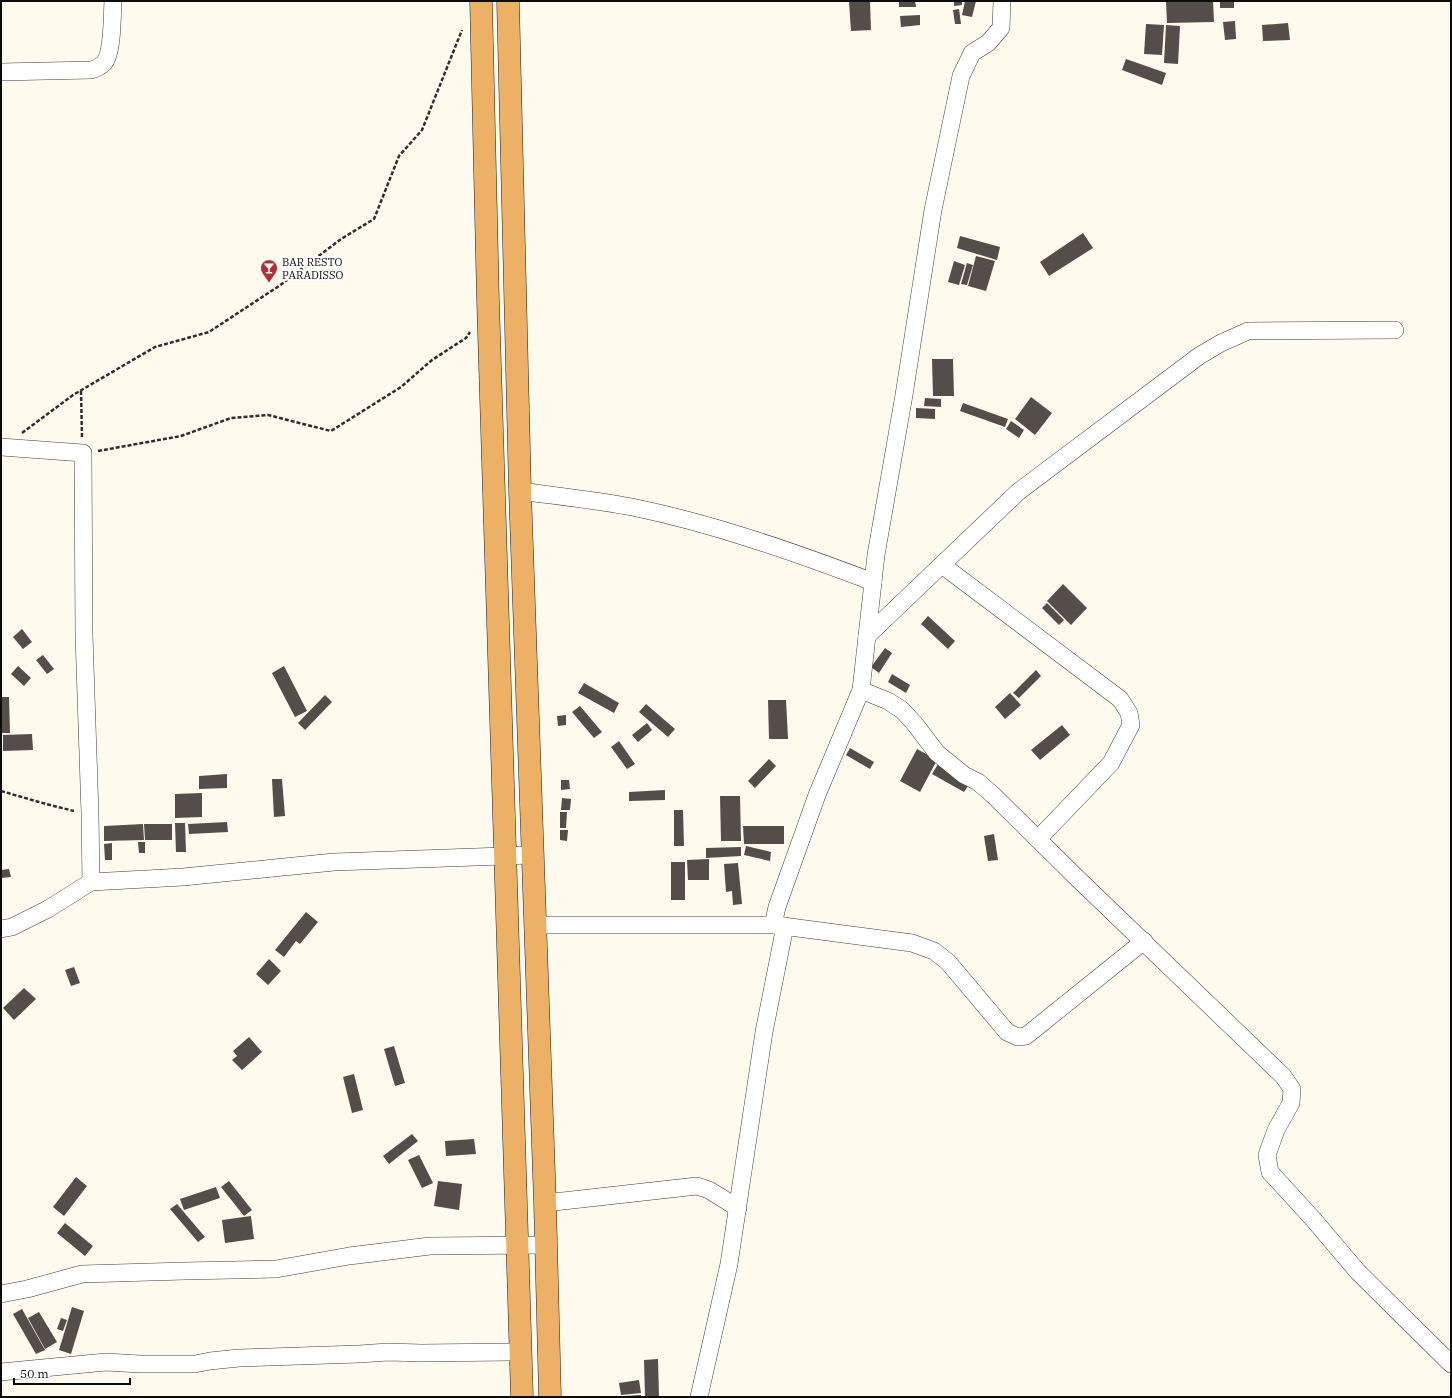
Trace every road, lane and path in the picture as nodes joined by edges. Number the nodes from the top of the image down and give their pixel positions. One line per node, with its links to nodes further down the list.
1 (113, 1): 6 (street)
2 (481, 1): 21 (highway)
3 (508, 1): 12 (highway)
4 (1002, 1): 14 (street)
5 (463, 24): 9 (path)
6 (1, 72)
7 (473, 327): 11 (path)
8 (1395, 330): 13 (street)
9 (81, 391): 10 (path); 11 (path)
10 (3, 447): 11 (street)
11 (83, 454): 18 (street)
12 (520, 491): 14 (street); 20 (highway)
13 (942, 565): 15 (street); 19 (street)
14 (873, 582): 15 (street)
15 (867, 636): 16 (street)
16 (861, 690): 19 (street); 24 (street)
17 (1, 791): 18 (path)
18 (90, 814): 22 (street)
19 (1038, 839): 26 (street)
20 (532, 855): 21 (street); 23 (highway)
21 (506, 857): 22 (street); 30 (highway)
22 (90, 882): 25 (street)
23 (535, 925): 24 (street); 27 (highway)
24 (779, 926): 26 (street); 28 (street)
25 (1, 928)
26 (1144, 941): 33 (street)
27 (545, 1203): 28 (street); 29 (highway)
28 (738, 1208): 37 (street)
29 (545, 1245): 30 (street); 36 (highway)
30 (516, 1246): 31 (street); 32 (highway)
31 (1, 1294)
32 (520, 1352): 34 (street); 35 (highway)
33 (1451, 1364)
34 (1, 1372)
35 (522, 1397)
36 (550, 1397)
37 (699, 1397)

